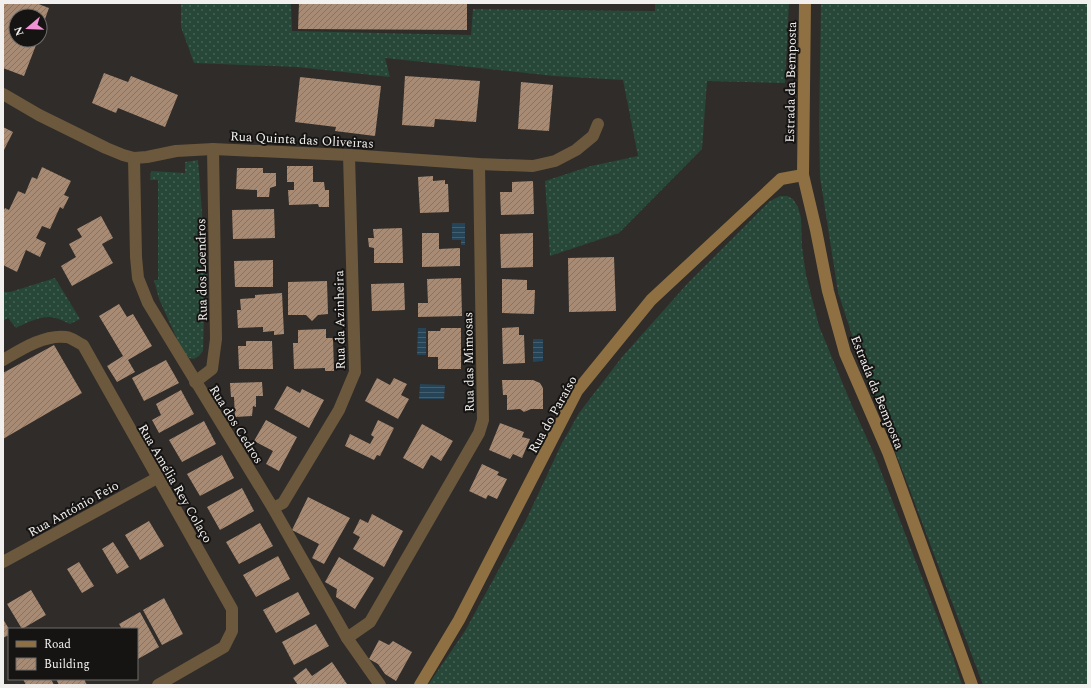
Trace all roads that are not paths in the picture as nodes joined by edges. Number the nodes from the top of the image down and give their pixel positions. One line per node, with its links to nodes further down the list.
1 (805, 3): 8 (street, Estrada da Bemposta)
2 (3, 94): 6 (street, Rua Quinta das Oliveiras)
3 (598, 124): 7 (street, Rua Quinta das Oliveiras)
4 (213, 149): 5 (street, Rua Quinta das Oliveiras); 6 (street, Rua Quinta das Oliveiras); 10 (street, Rua dos Loendros)
5 (349, 155): 7 (street, Rua Quinta das Oliveiras); 12 (street, Rua da Azinheira)
6 (134, 158): 10 (street, Rua dos Cedros)
7 (479, 164): 14 (street, Rua das Mimosas)
8 (803, 175): 17 (street, Rua do Paraíso); 18 (street, Estrada da Bemposta)
9 (3, 360): 11 (street, Rua Amélia Rey Colaço)
10 (195, 382): 12 (street, Rua dos Cedros)
11 (157, 478): 13 (street, Rua António Feio); 15 (street, Rua Amélia Rey Colaço)
12 (273, 508): 14 (street, Rua dos Cedros)
13 (3, 562)
14 (347, 638): 16 (street, Rua dos Cedros)
15 (158, 685)
16 (380, 685)
17 (420, 685)
18 (972, 685)

